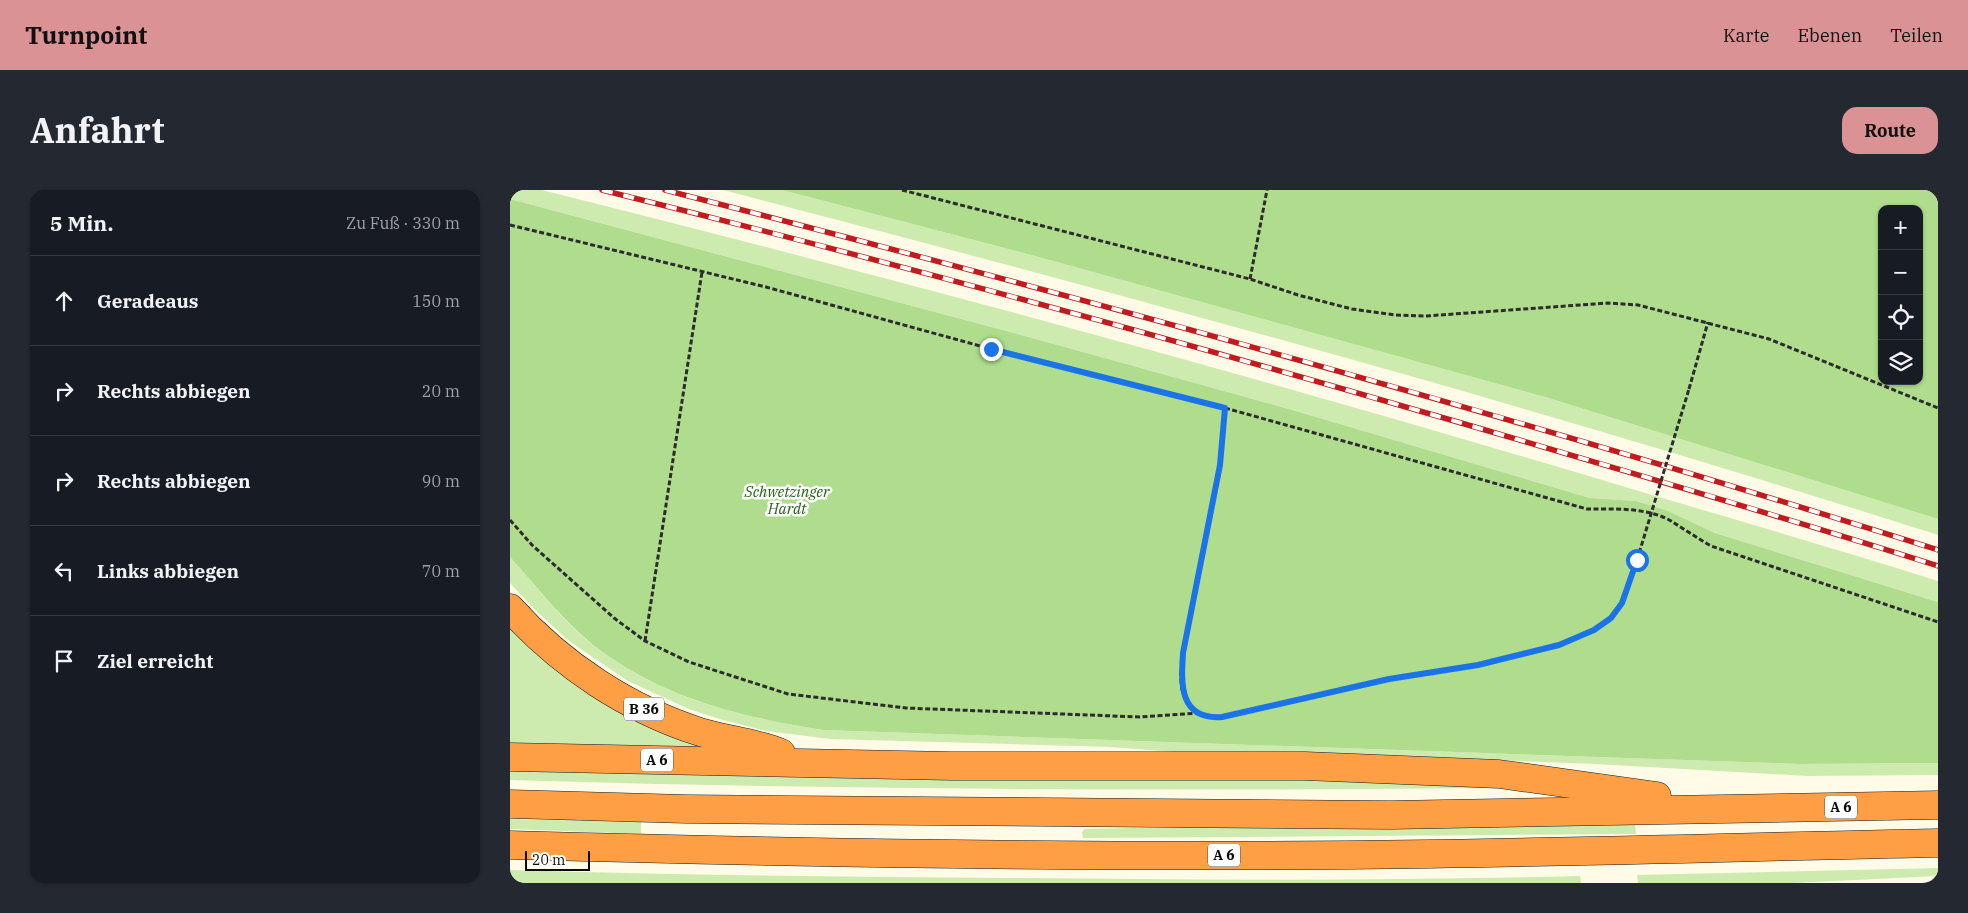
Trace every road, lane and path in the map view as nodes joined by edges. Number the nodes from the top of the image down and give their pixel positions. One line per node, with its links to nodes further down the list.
1 (902, 190): 5 (path)
2 (1267, 190): 5 (path)
3 (510, 225): 4 (path)
4 (702, 272): 7 (path); 12 (path)
5 (1250, 279): 6 (path)
6 (1708, 322): 8 (path); 13 (path, bridge)
7 (1225, 408): 11 (path); 13 (path)
8 (1938, 408)
9 (510, 520): 12 (path)
10 (510, 608): 15 (highway, B 36)
11 (1938, 622)
12 (645, 641): 13 (path)
13 (1198, 713)
14 (510, 757): 15 (highway, A 6)
15 (803, 762): 18 (highway, A 6)
16 (510, 804): 18 (highway, A 6)
17 (1938, 805): 18 (highway, A 6)
18 (1743, 808)
19 (1938, 843): 20 (highway, A 6)
20 (510, 845)

